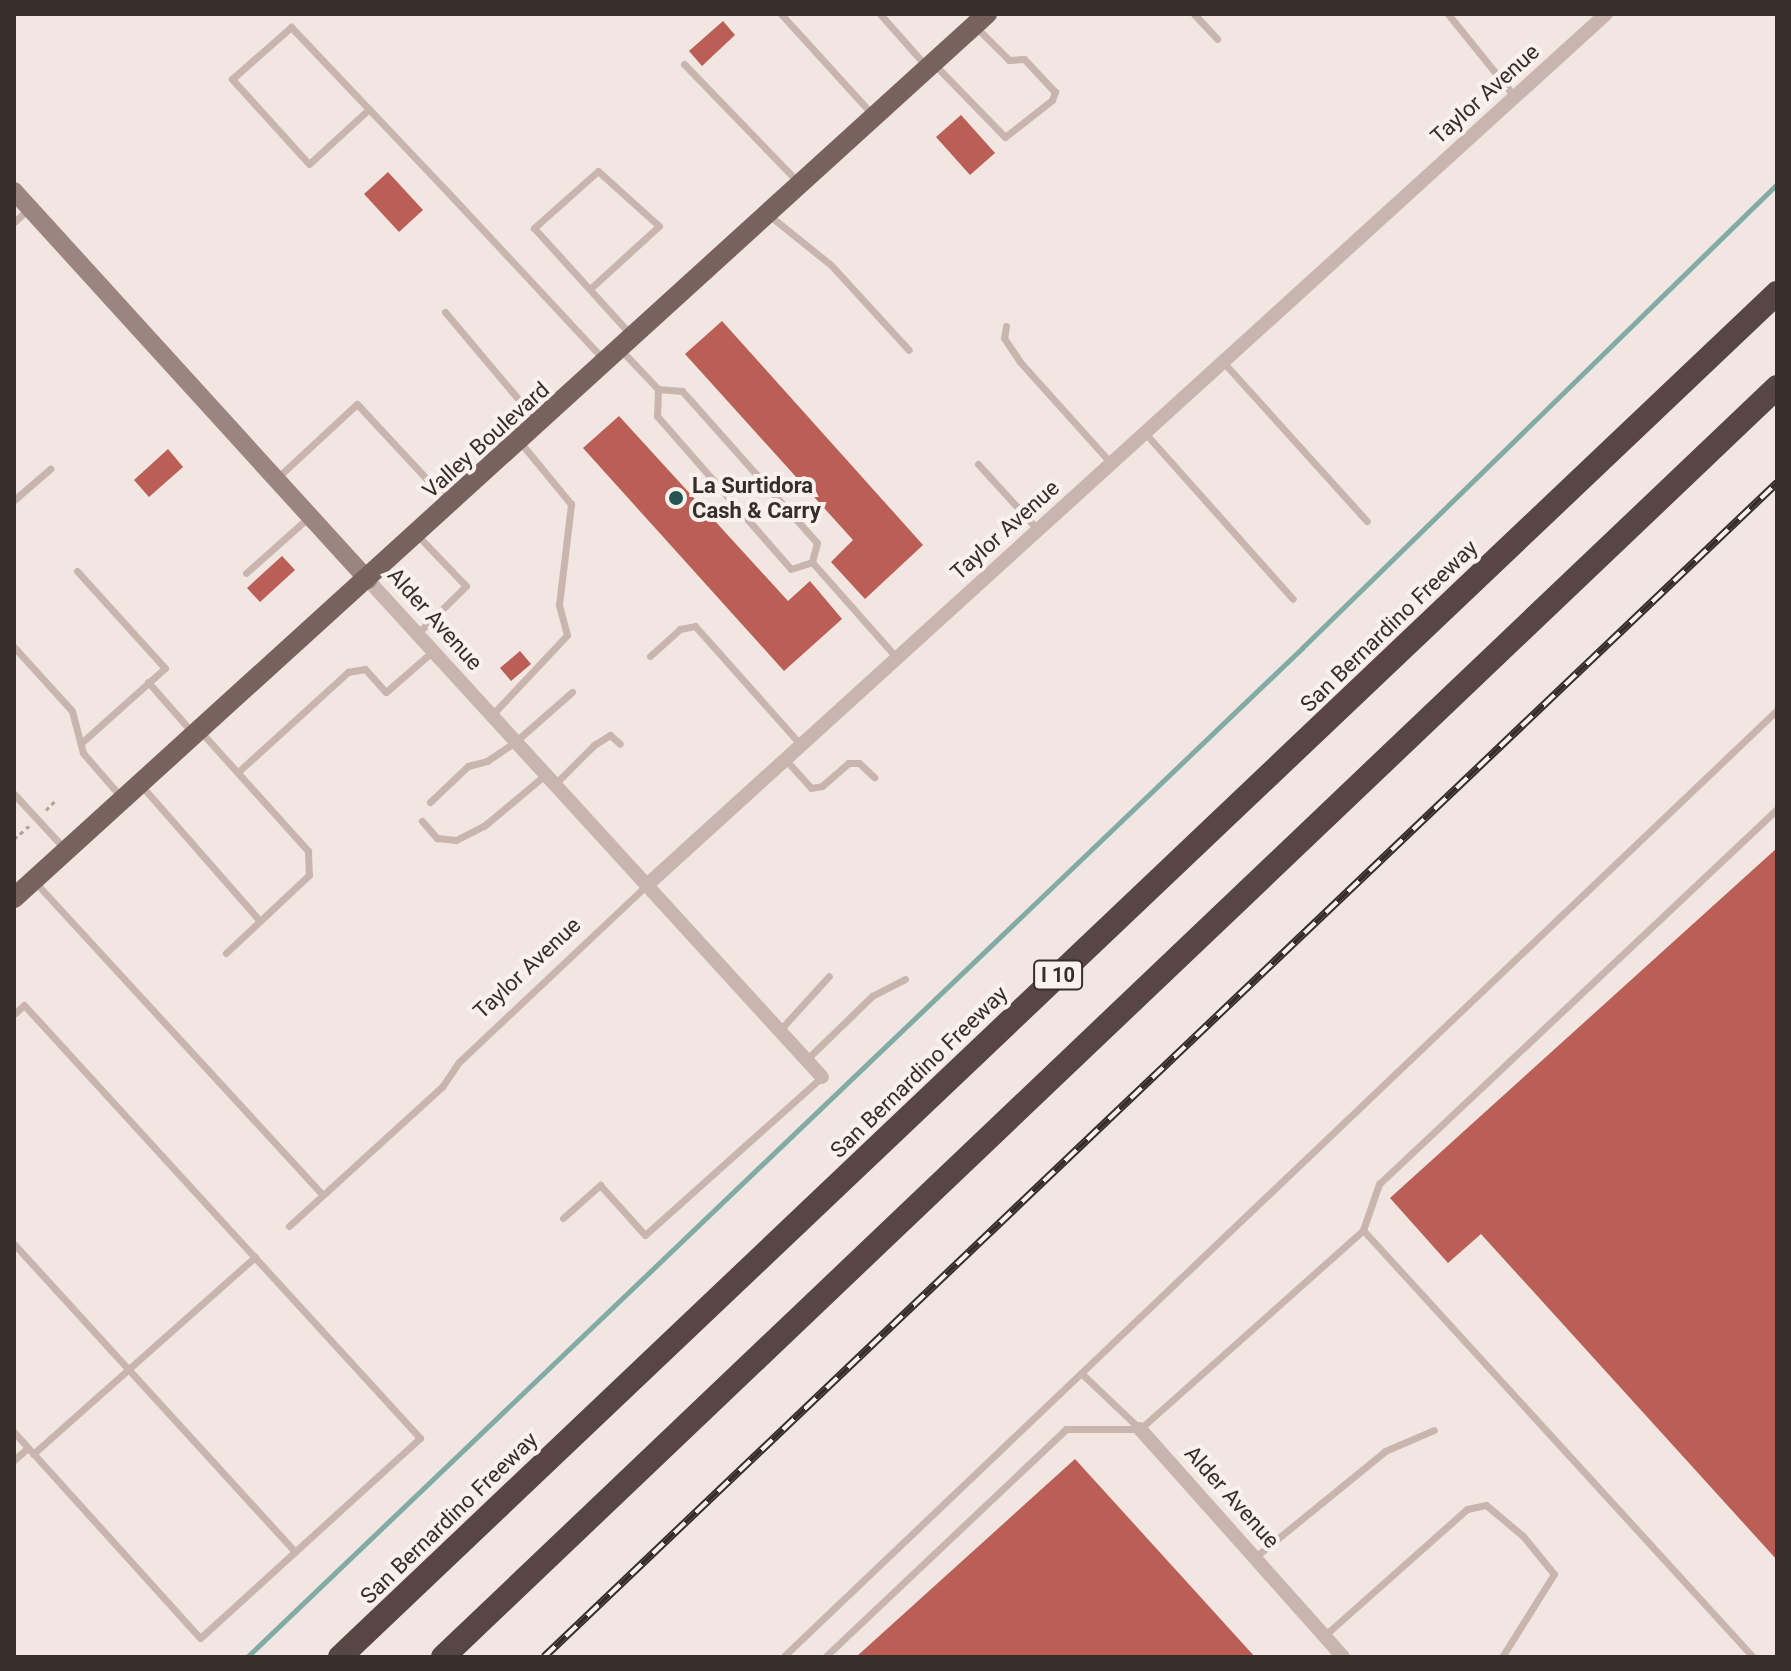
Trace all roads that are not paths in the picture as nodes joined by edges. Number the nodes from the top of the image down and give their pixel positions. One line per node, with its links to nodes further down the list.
1 (781, 14): 12 (lane)
2 (880, 14): 9 (lane)
3 (1194, 14): 7 (lane)
4 (1448, 14): 10 (lane)
5 (1606, 14): 10 (street, Taylor Avenue)
6 (981, 20): 9 (main road, Valley Boulevard); 9 (lane)
7 (1217, 39)
8 (684, 64): 13 (lane)
9 (931, 66): 12 (main road, Valley Boulevard)
10 (1515, 97): 24 (street, Taylor Avenue)
11 (369, 109): 11 (lane); 22 (lane)
12 (874, 117): 13 (main road, Valley Boulevard)
13 (800, 185): 16 (main road, Valley Boulevard)
14 (14, 191): 15 (main road, Alder Avenue)
15 (30, 209): 17 (lane); 33 (main road, Alder Avenue)
16 (768, 214): 22 (main road, Valley Boulevard); 23 (lane)
17 (14, 222)
18 (591, 288): 18 (lane); 22 (lane)
19 (1777, 293): 98 (highway, San Bernardino Freeway / I 10)
20 (445, 312): 27 (lane)
21 (1006, 326): 30 (lane)
22 (620, 350): 26 (lane); 27 (main road, Valley Boulevard)
23 (909, 350)
24 (1223, 362): 28 (street, Taylor Avenue); 37 (lane)
25 (1777, 387): 99 (highway)
26 (658, 389): 40 (lane); 40 (lane)
27 (539, 424): 29 (main road, Valley Boulevard)
28 (1145, 433): 30 (street, Taylor Avenue); 44 (lane)
29 (520, 442): 35 (main road, Valley Boulevard); 53 (lane)
30 (1111, 463): 38 (street, Taylor Avenue)
31 (978, 464): 38 (lane)
32 (50, 469): 34 (lane)
33 (275, 480): 35 (lane); 36 (main road, Alder Avenue)
34 (14, 500)
35 (451, 505): 39 (main road, Valley Boulevard)
36 (309, 517): 42 (lane); 43 (main road, Alder Avenue)
37 (1367, 521)
38 (1038, 530): 49 (street, Taylor Avenue)
39 (417, 535): 43 (main road, Valley Boulevard); 45 (lane)
40 (812, 562): 49 (lane)
41 (77, 571): 50 (lane)
42 (246, 573)
43 (368, 580): 45 (street, Alder Avenue); 54 (main road, Valley Boulevard)
44 (1293, 599)
45 (416, 634): 47 (street, Alder Avenue)
46 (14, 647): 56 (lane)
47 (432, 652): 53 (street, Alder Avenue); 60 (lane)
48 (650, 656): 58 (lane)
49 (897, 658): 58 (street, Taylor Avenue)
50 (148, 682): 54 (lane); 56 (lane)
51 (572, 692): 55 (lane)
52 (1777, 710): 88 (lane)
53 (491, 716): 55 (street, Alder Avenue)
54 (197, 732): 60 (lane); 63 (main road, Valley Boulevard)
55 (515, 742): 62 (street, Alder Avenue); 66 (lane)
56 (81, 743): 65 (lane)
57 (620, 744): 62 (lane)
58 (801, 745): 59 (street, Taylor Avenue)
59 (785, 759): 61 (lane); 71 (street, Taylor Avenue)
60 (238, 772): 73 (lane)
61 (874, 777)
62 (550, 780): 68 (lane); 71 (street, Alder Avenue)
63 (140, 784): 65 (main road, Valley Boulevard); 73 (lane)
64 (14, 794): 69 (lane)
65 (123, 800): 69 (main road, Valley Boulevard)
66 (430, 802)
67 (1777, 809): 84 (lane)
68 (422, 821)
69 (67, 850): 70 (main road, Valley Boulevard)
70 (33, 880): 72 (main road, Valley Boulevard); 81 (lane)
71 (646, 886): 78 (street, Alder Avenue); 81 (lane, Taylor Avenue)
72 (14, 898)
73 (260, 921): 74 (lane)
74 (226, 953)
75 (829, 976): 78 (lane)
76 (905, 979): 79 (lane)
77 (14, 1014): 86 (lane)
78 (779, 1031): 79 (street, Alder Avenue)
79 (806, 1060): 80 (street, Alder Avenue)
80 (822, 1077): 82 (lane)
81 (323, 1195): 83 (lane, Taylor Avenue)
82 (563, 1218)
83 (289, 1226)
84 (1363, 1230): 89 (lane); 103 (lane)
85 (14, 1244): 87 (lane)
86 (255, 1257): 87 (lane); 94 (lane)
87 (128, 1369): 92 (lane); 94 (lane)
88 (1081, 1373): 89 (lane, Alder Avenue); 100 (lane)
89 (1140, 1429): 95 (street, Alder Avenue); 101 (lane)
90 (1434, 1430): 95 (lane)
91 (14, 1432): 92 (lane)
92 (31, 1451): 93 (lane); 94 (lane)
93 (14, 1460)
94 (295, 1552)
95 (1254, 1558): 96 (street, Alder Avenue)
96 (1324, 1636): 97 (street, Alder Avenue); 102 (lane)
97 (1337, 1655)
98 (340, 1657)
99 (443, 1657)
100 (783, 1657)
101 (825, 1657)
102 (1502, 1657)
103 (1753, 1657)

